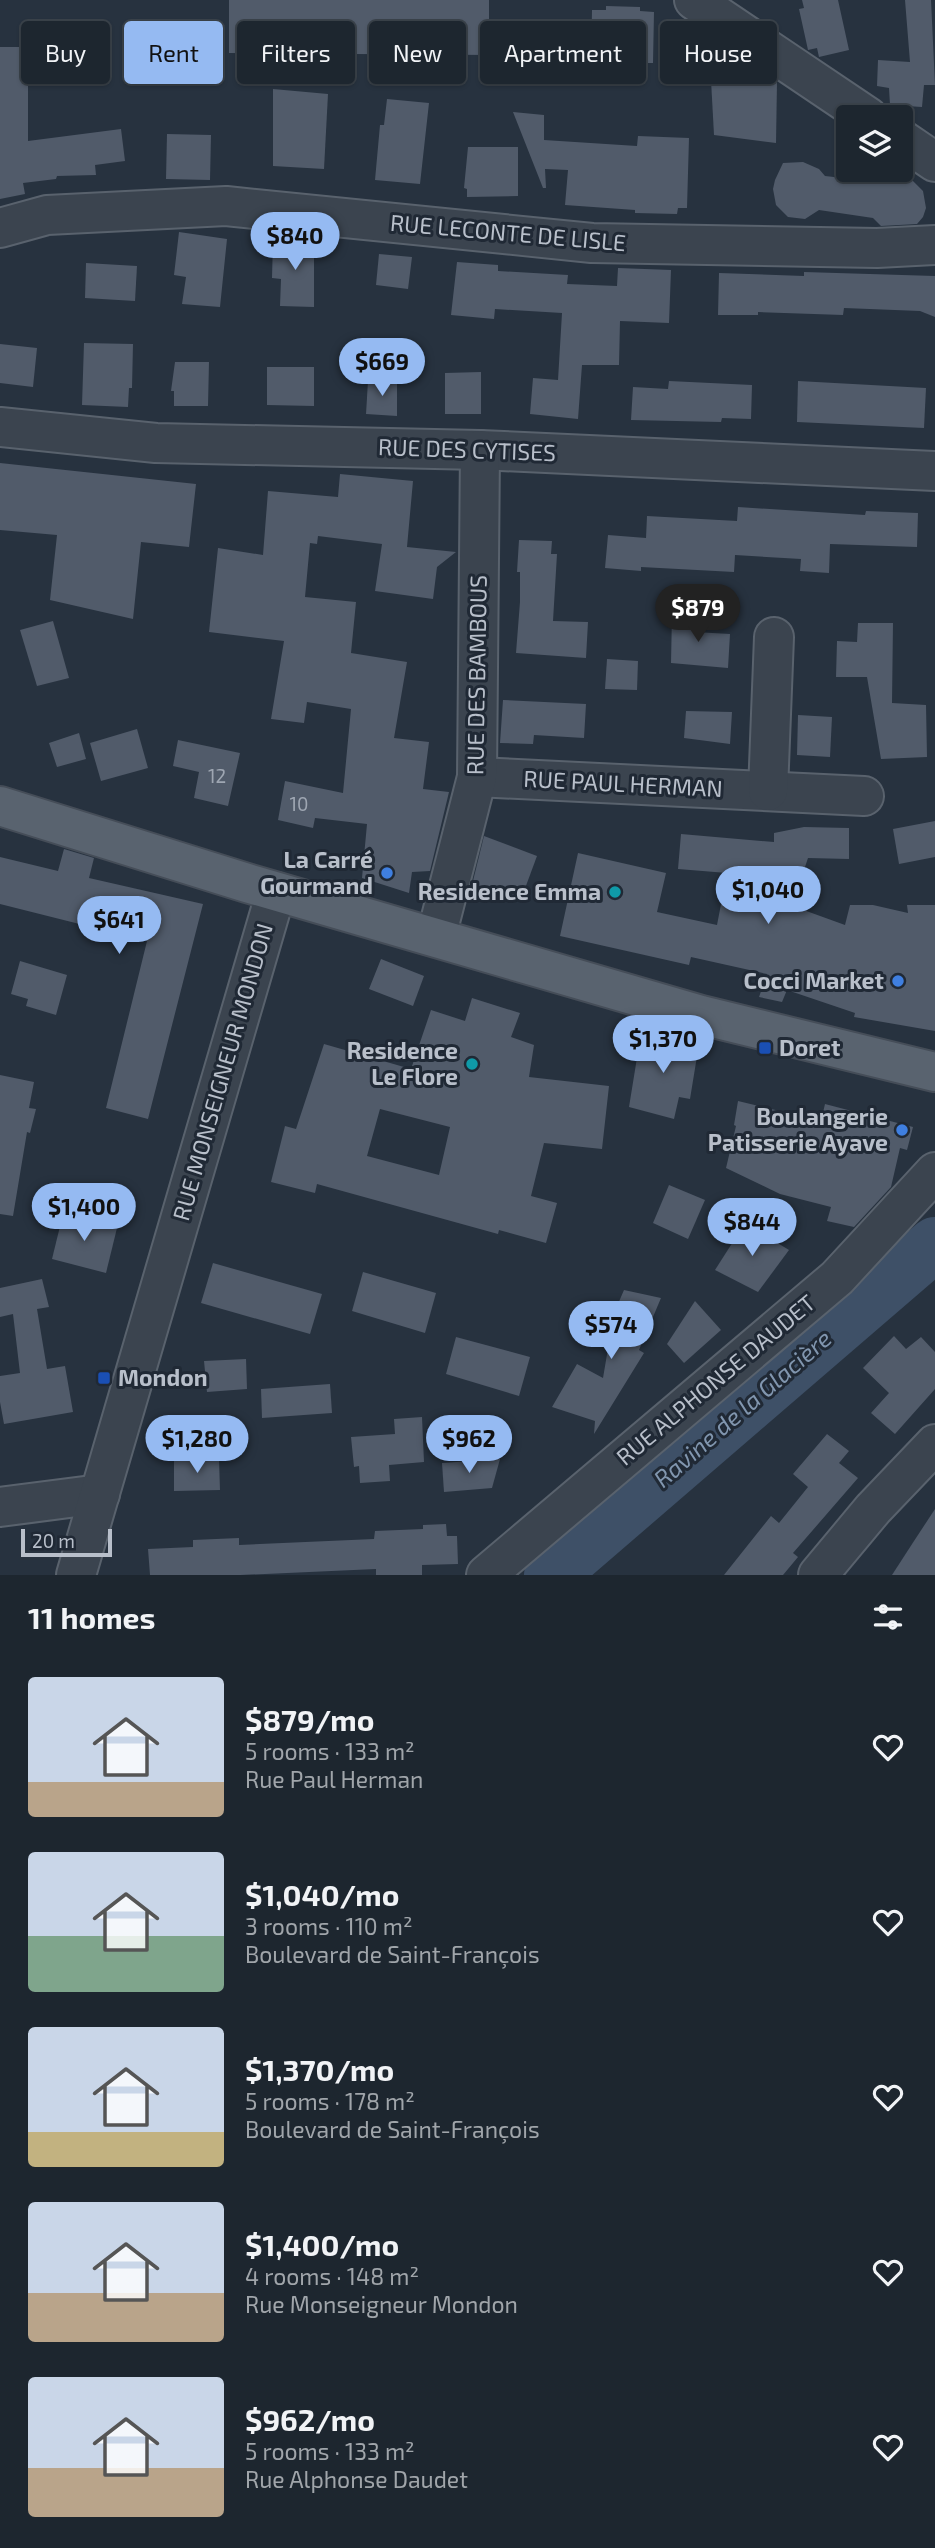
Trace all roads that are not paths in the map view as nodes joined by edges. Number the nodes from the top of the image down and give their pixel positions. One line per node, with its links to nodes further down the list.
1 (694, 0): 2 (street)
2 (850, 105)
3 (913, 147): 4 (street)
4 (935, 162)
5 (0, 228): 6 (street, RUE LECONTE DE LISLE)
6 (935, 245)
7 (0, 427): 8 (street, RUE DES CYTISES)
8 (480, 450): 9 (street, RUE DES CYTISES); 11 (street, RUE DES BAMBOUS)
9 (935, 471)
10 (774, 637): 12 (street)
11 (477, 777): 12 (street, RUE PAUL HERMAN); 16 (street, RUE DES BAMBOUS)
12 (768, 791): 13 (street, RUE PAUL HERMAN)
13 (864, 796)
14 (0, 806): 15 (main road)
15 (276, 892): 16 (main road); 20 (street, RUE MONSEIGNEUR MONDON)
16 (436, 937): 17 (main road)
17 (935, 1072)
18 (935, 1172): 23 (street, RUE ALPHONSE DAUDET)
19 (935, 1444): 24 (street)
20 (100, 1494): 21 (street); 22 (street, RUE MONSEIGNEUR MONDON)
21 (0, 1507)
22 (76, 1575)
23 (486, 1575)
24 (818, 1575)

